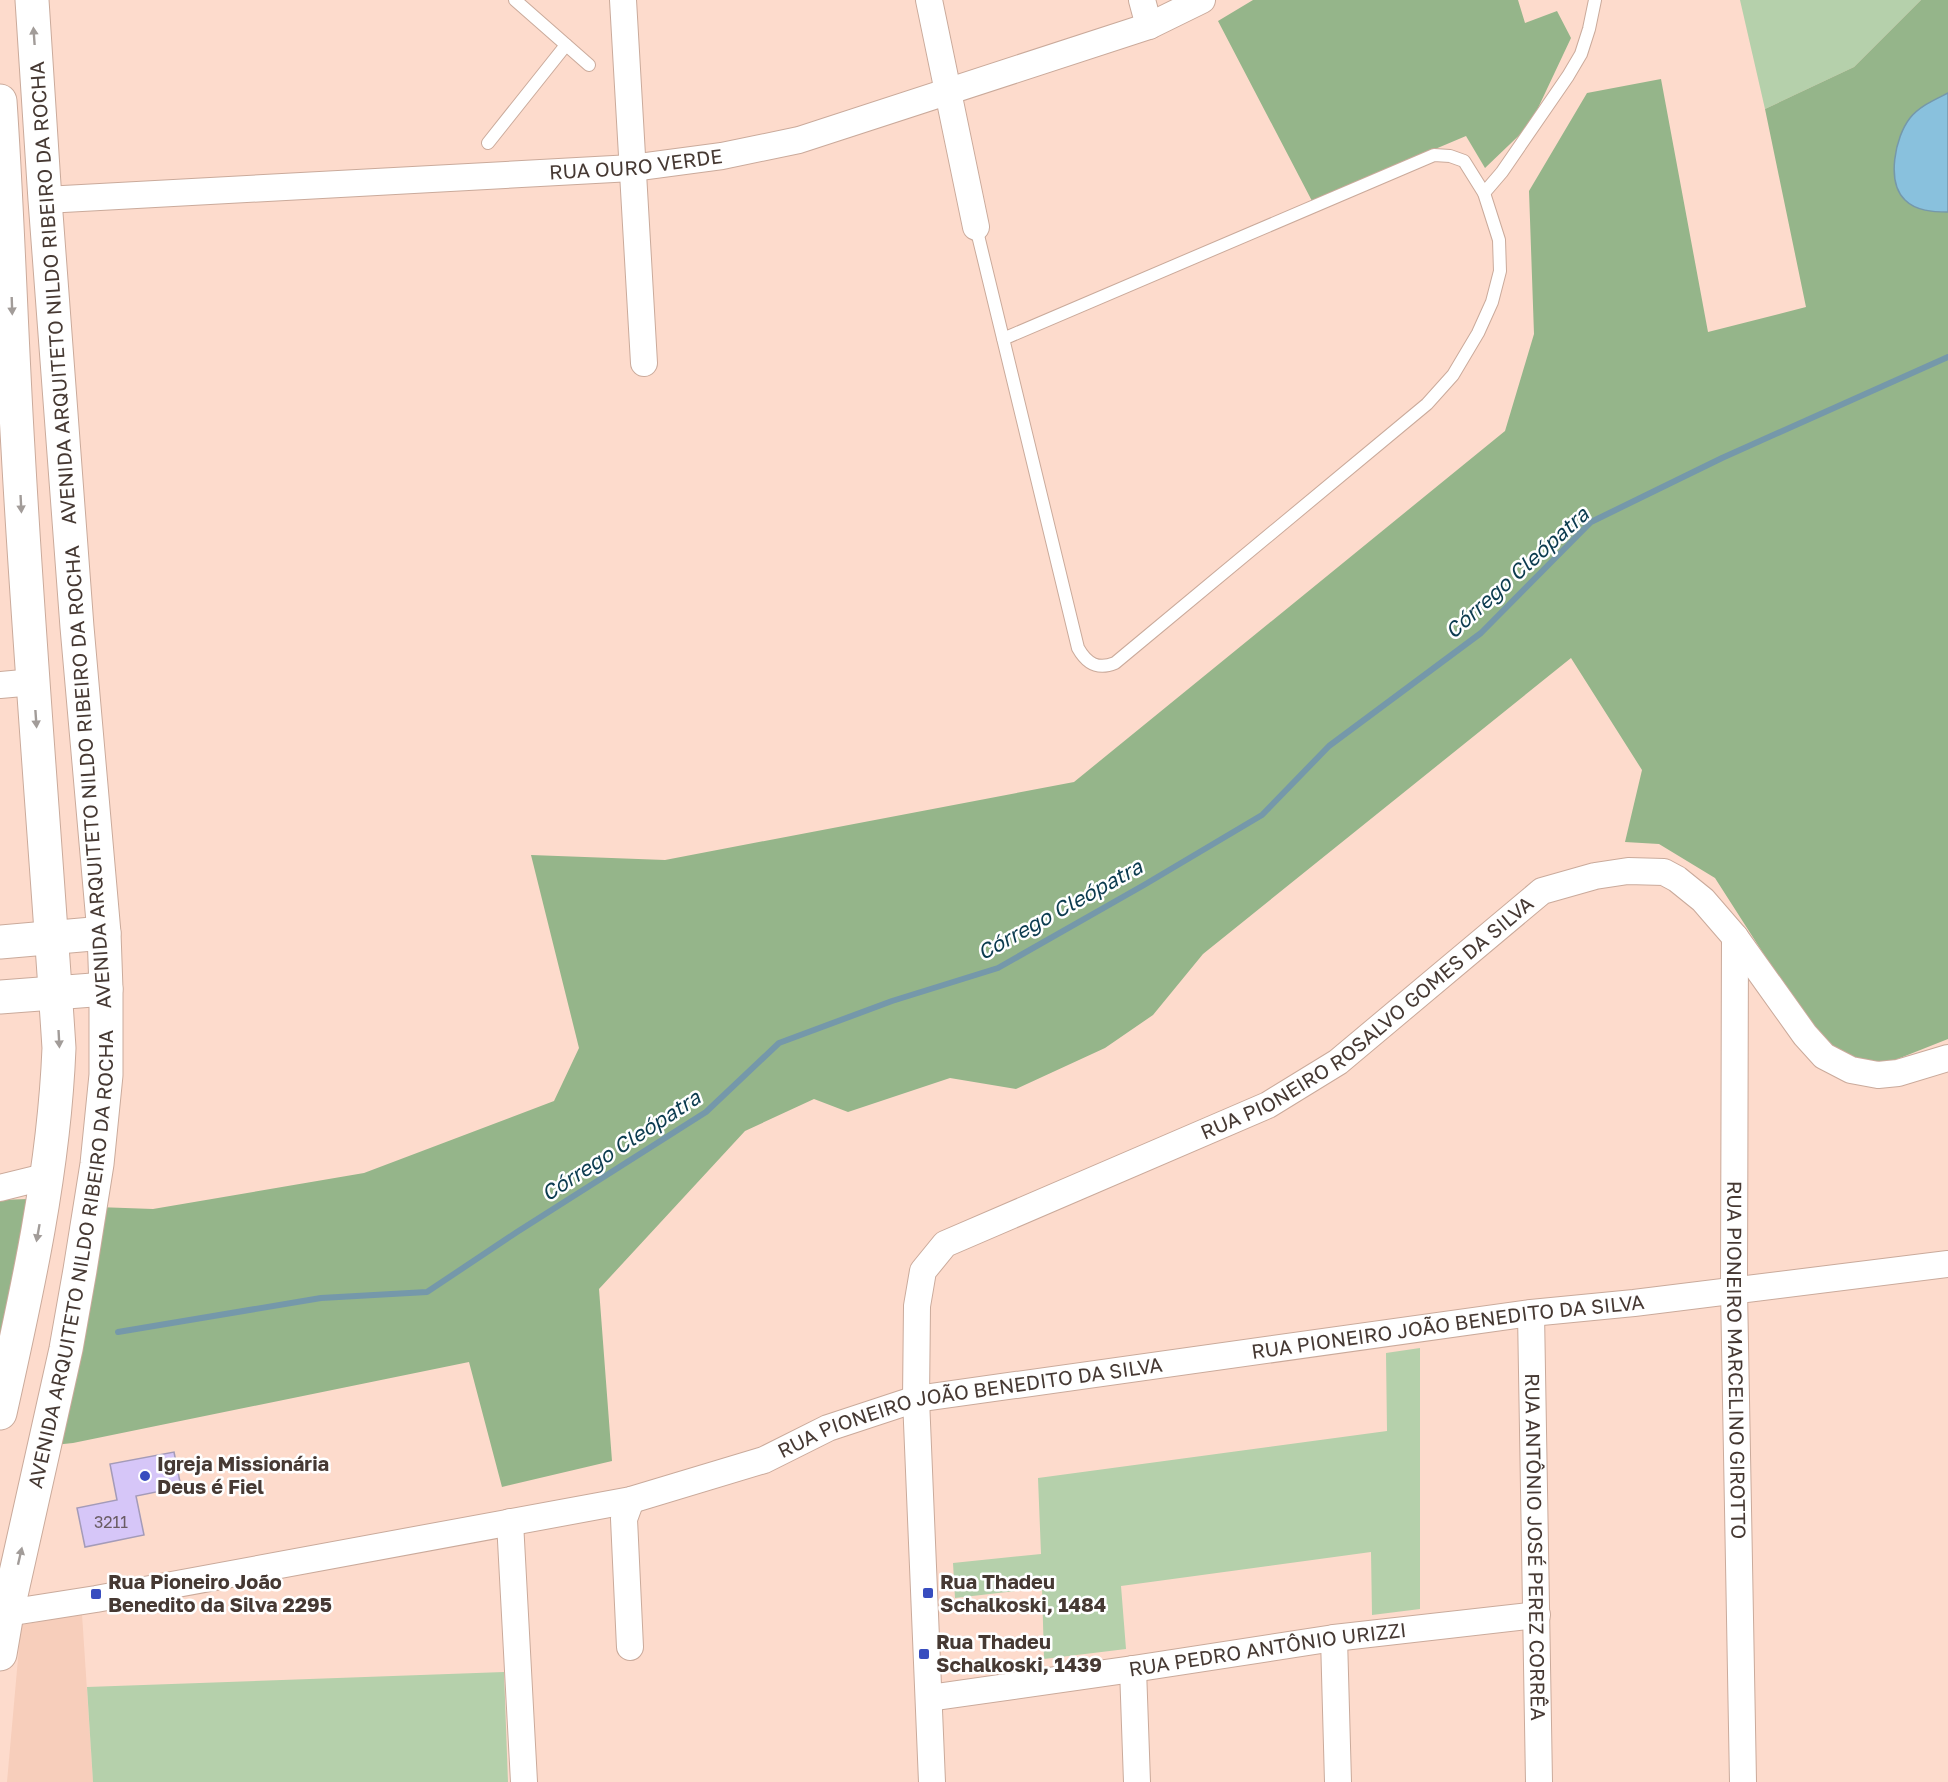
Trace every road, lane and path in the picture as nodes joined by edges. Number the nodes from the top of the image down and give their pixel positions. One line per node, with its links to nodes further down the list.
1 (32, 0): 16 (main road, AVENIDA ARQUITETO NILDO RIBEIRO DA ROCHA, one-way to 1)
2 (515, 0): 9 (lane)
3 (623, 0): 14 (street)
4 (929, 0): 11 (street)
5 (1142, 0): 8 (street)
6 (1202, 0): 8 (street, RUA OURO VERDE)
7 (1595, 0): 15 (lane)
8 (1149, 26): 11 (street, RUA OURO VERDE)
9 (566, 45): 10 (lane); 13 (lane)
10 (589, 65)
11 (948, 92): 14 (street, RUA OURO VERDE); 18 (street)
12 (0, 101): 17 (main road, AVENIDA ARQUITETO NILDO RIBEIRO DA ROCHA)
13 (488, 143)
14 (632, 168): 16 (street, RUA OURO VERDE); 20 (street)
15 (1484, 193): 19 (lane); 19 (lane)
16 (45, 200): 24 (main road, AVENIDA ARQUITETO NILDO RIBEIRO DA ROCHA)
17 (4, 202): 21 (main road, AVENIDA ARQUITETO NILDO RIBEIRO DA ROCHA, one-way to 21)
18 (976, 226): 19 (lane)
19 (1003, 339)
20 (644, 363)
21 (9, 446): 22 (main road, AVENIDA ARQUITETO NILDO RIBEIRO DA ROCHA, one-way to 22)
22 (33, 682): 23 (street); 26 (main road, AVENIDA ARQUITETO NILDO RIBEIRO DA ROCHA, one-way to 26)
23 (0, 685)
24 (104, 933): 26 (main road); 28 (main road, AVENIDA ARQUITETO NILDO RIBEIRO DA ROCHA)
25 (1735, 936): 31 (street, RUA PIONEIRO ROSALVO GOMES DA SILVA); 35 (street, RUA PIONEIRO MARCELINO GIROTTO); 37 (street, RUA PIONEIRO ROSALVO GOMES DA SILVA)
26 (51, 939): 27 (main road); 29 (main road, AVENIDA ARQUITETO NILDO RIBEIRO DA ROCHA)
27 (0, 942)
28 (106, 989): 29 (main road); 41 (main road, AVENIDA ARQUITETO NILDO RIBEIRO DA ROCHA, one-way to 28)
29 (56, 994): 30 (main road); 32 (main road, AVENIDA ARQUITETO NILDO RIBEIRO DA ROCHA, one-way to 32)
30 (0, 998)
31 (1948, 1058)
32 (48, 1176): 33 (street); 38 (main road, AVENIDA ARQUITETO NILDO RIBEIRO DA ROCHA, one-way to 38)
33 (0, 1188)
34 (1948, 1264): 35 (street, RUA PIONEIRO JOÃO BENEDITO DA SILVA)
35 (1734, 1290): 36 (street, RUA PIONEIRO JOÃO BENEDITO DA SILVA); 53 (street, RUA PIONEIRO MARCELINO GIROTTO)
36 (1531, 1313): 37 (street, RUA PIONEIRO JOÃO BENEDITO DA SILVA); 42 (street, RUA ANTÔNIO JOSÉ PEREZ CORRÊA)
37 (916, 1399): 39 (street, RUA PIONEIRO JOÃO BENEDITO DA SILVA); 47 (street, RUA PIONEIRO ROSALVO GOMES DA SILVA)
38 (0, 1413)
39 (631, 1500): 40 (street, RUA PIONEIRO JOÃO BENEDITO DA SILVA); 44 (street)
40 (510, 1522): 41 (street, RUA PIONEIRO JOÃO BENEDITO DA SILVA); 48 (street)
41 (4, 1613): 45 (main road, AVENIDA ARQUITETO NILDO RIBEIRO DA ROCHA)
42 (1537, 1615): 43 (street, RUA PEDRO ANTÔNIO URIZZI); 52 (street, RUA ANTÔNIO JOSÉ PEREZ CORRÊA)
43 (1334, 1638): 46 (street, RUA PEDRO ANTÔNIO URIZZI); 51 (street)
44 (630, 1647)
45 (0, 1654)
46 (1132, 1669): 47 (street, RUA PEDRO ANTÔNIO URIZZI); 50 (street)
47 (928, 1698): 49 (street, RUA PIONEIRO ROSALVO GOMES DA SILVA)
48 (524, 1782)
49 (932, 1782)
50 (1137, 1782)
51 (1338, 1782)
52 (1539, 1782)
53 (1743, 1782)

